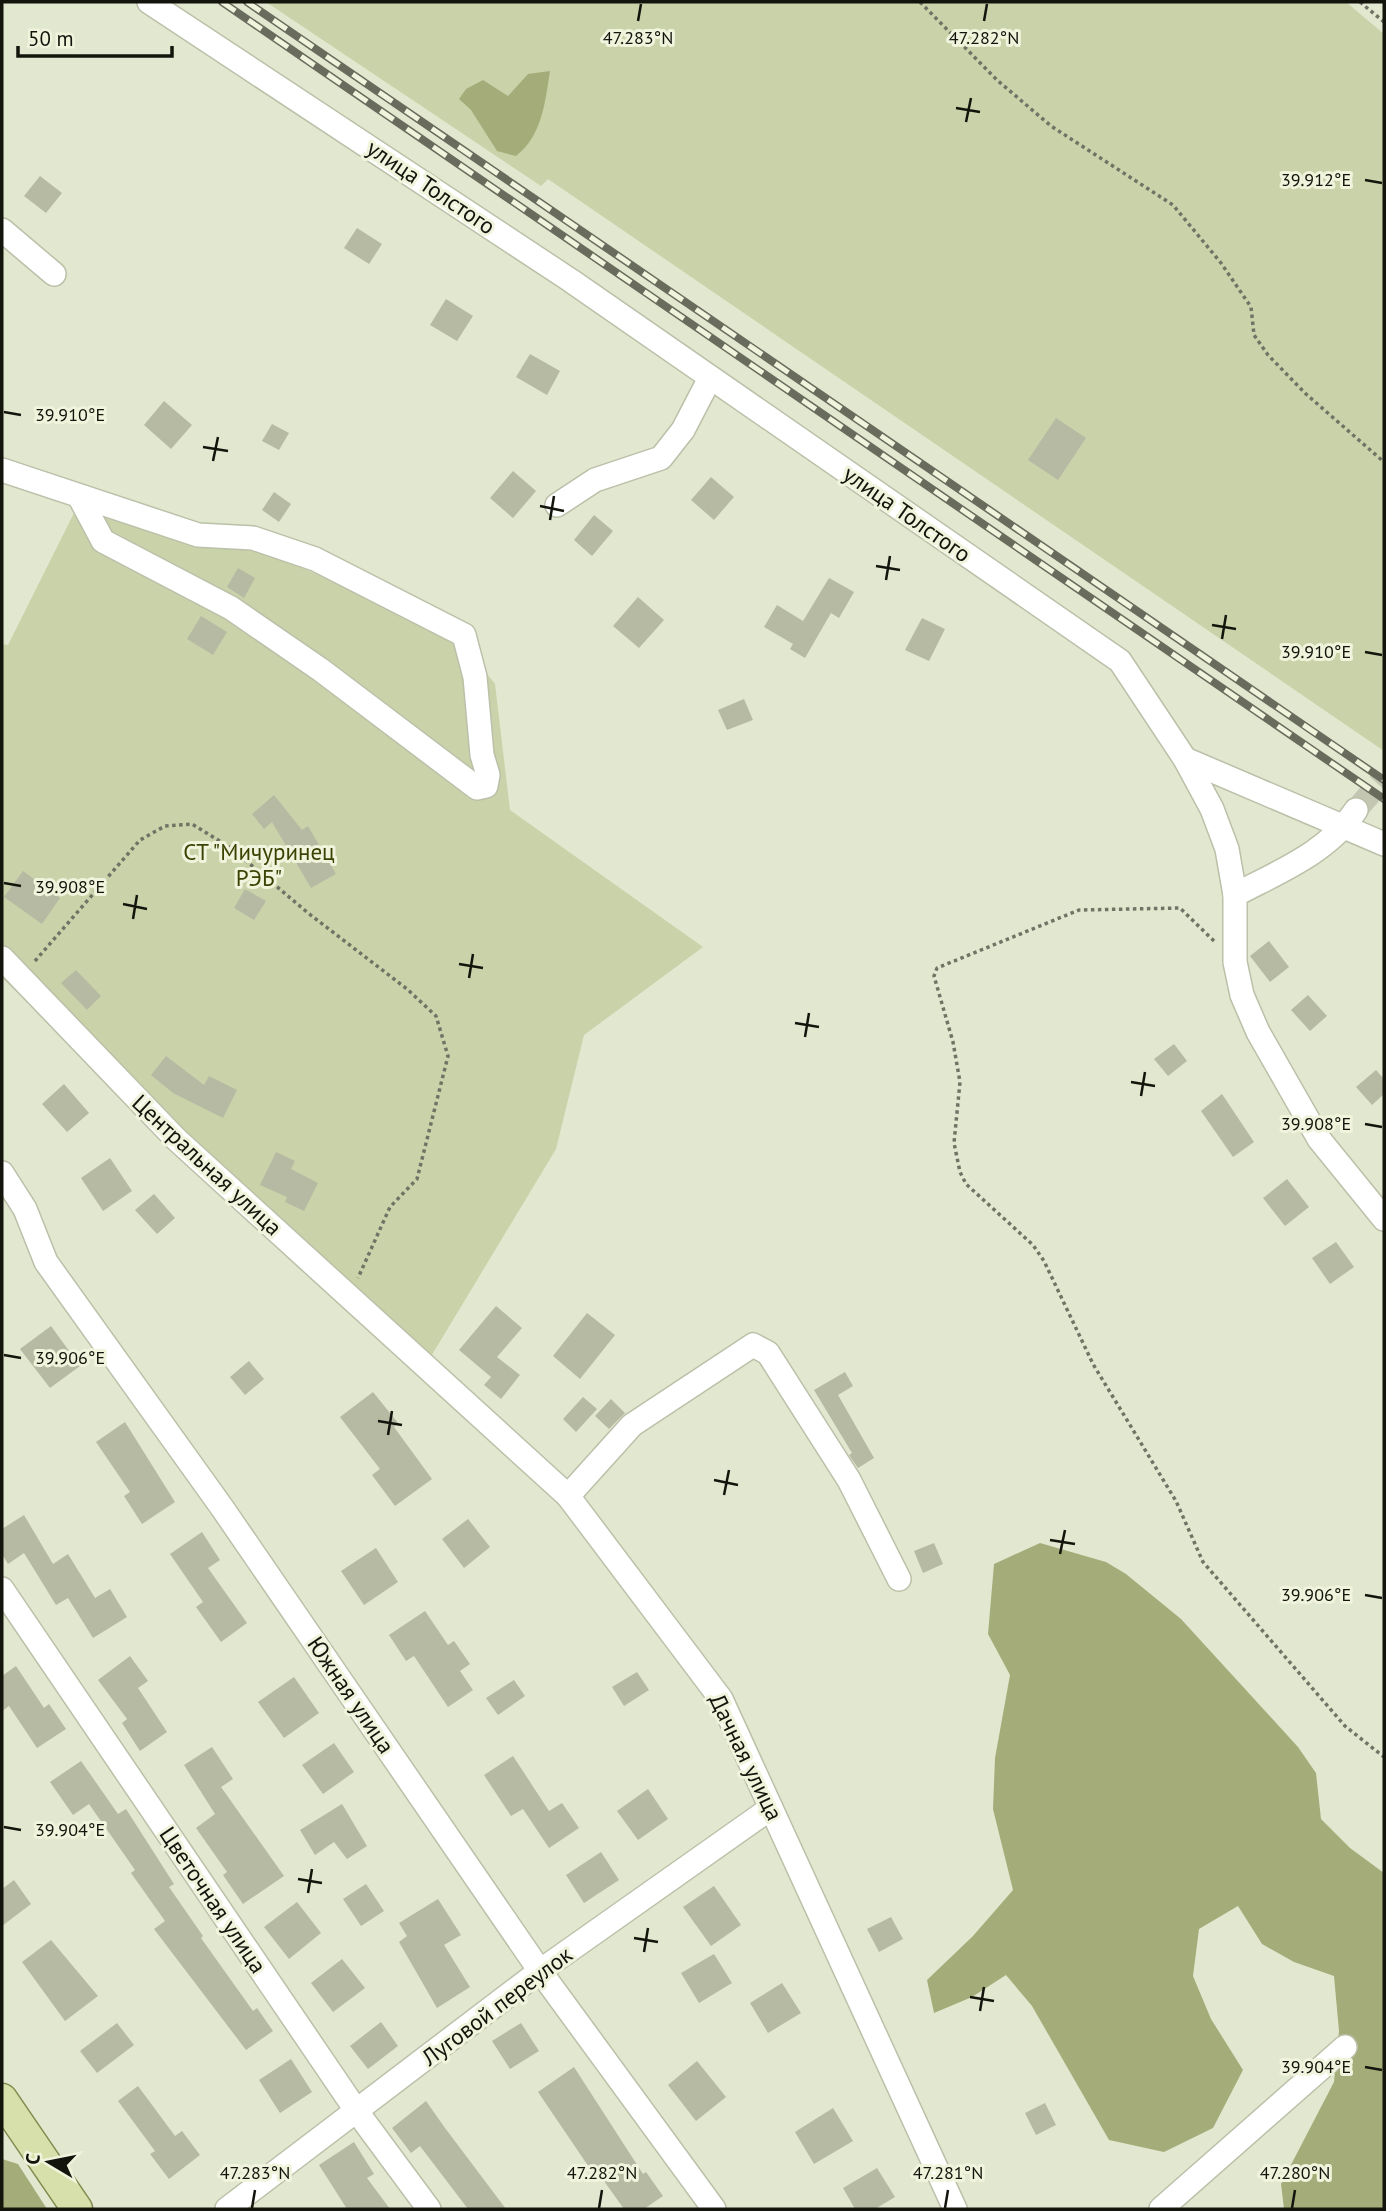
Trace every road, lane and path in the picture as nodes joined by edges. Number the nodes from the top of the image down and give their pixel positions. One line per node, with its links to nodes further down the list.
1 (149, 2): 7 (street, улица Толстого)
2 (920, 2): 8 (path)
3 (1360, 2): 4 (path)
4 (1384, 22)
5 (2, 230): 6 (street)
6 (54, 274)
7 (710, 378): 11 (street); 12 (street, улица Толстого)
8 (1384, 462)
9 (2, 470): 10 (street)
10 (80, 498): 10 (street)
11 (557, 505)
12 (1185, 759): 13 (street); 15 (street, улица Толстого)
13 (1350, 819): 14 (street); 15 (street)
14 (1384, 844)
15 (1236, 895): 17 (street, улица Толстого)
16 (2, 958): 18 (street, Центральная улица)
17 (1235, 962): 20 (street, улица Толстого); 26 (path)
18 (19, 978): 21 (street, Центральная улица); 21 (path)
19 (2, 1173): 28 (street, Южная улица)
20 (1384, 1219)
21 (349, 1296): 22 (street, Центральная улица)
22 (428, 1369): 23 (street, Дачная улица)
23 (568, 1496): 24 (street); 27 (street, Дачная улица)
24 (899, 1579)
25 (2, 1589): 31 (street, Цветочная улица)
26 (1384, 1757)
27 (771, 1808): 28 (street, Луговой переулок); 37 (street, Дачная улица)
28 (540, 1972): 31 (street, Луговой переулок); 36 (street, Южная улица)
29 (1345, 2047): 38 (street)
30 (2, 2099): 32 (main road)
31 (358, 2113): 34 (street, Луговой переулок); 35 (street, Цветочная улица)
32 (15, 2136): 33 (main road)
33 (77, 2209)
34 (227, 2209)
35 (429, 2209)
36 (714, 2209)
37 (955, 2209)
38 (1161, 2209)

